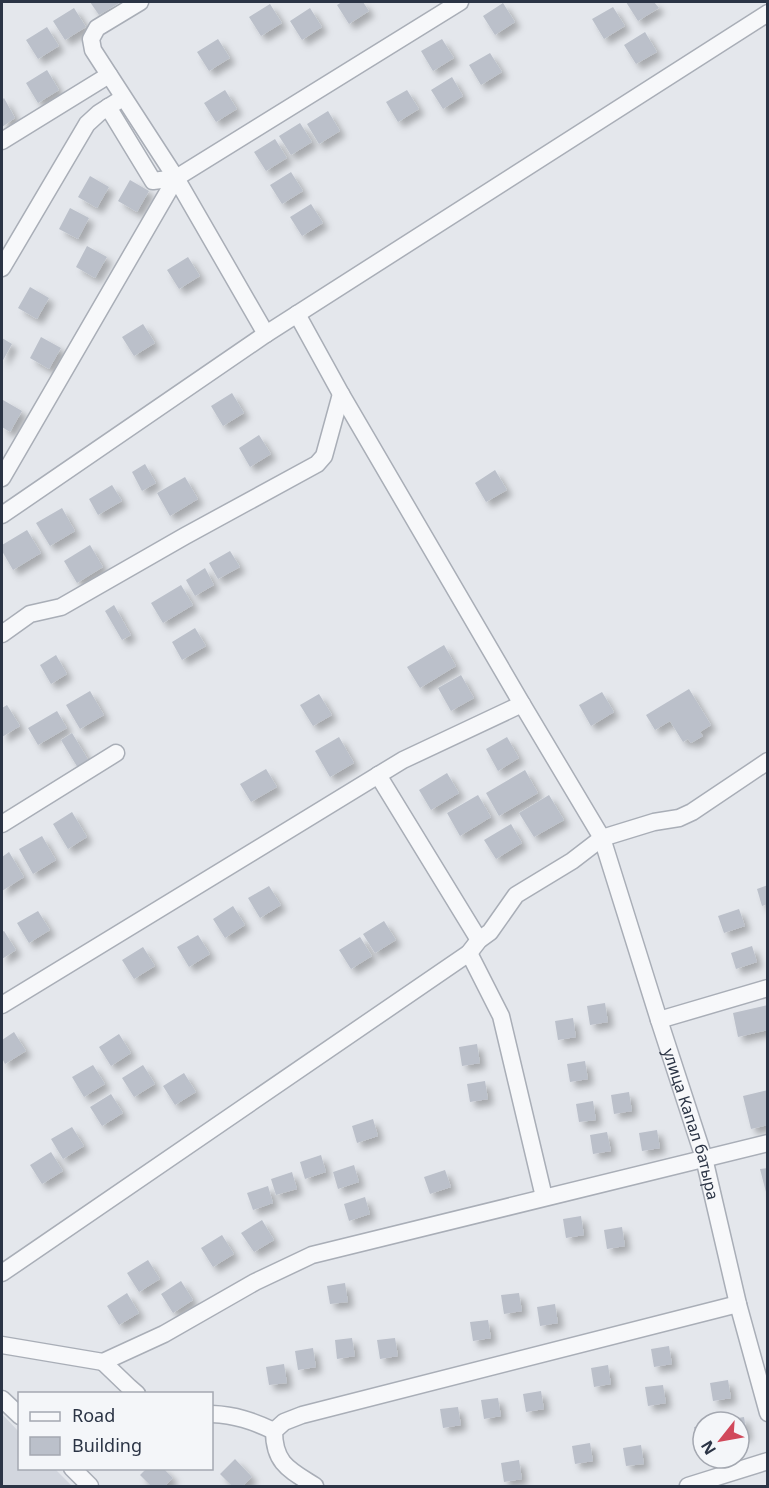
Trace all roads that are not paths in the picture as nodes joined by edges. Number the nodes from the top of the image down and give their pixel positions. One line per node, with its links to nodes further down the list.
1 (140, 2): 4 (street)
2 (460, 2): 8 (street)
3 (768, 13): 10 (street)
4 (109, 75): 5 (street); 7 (street)
5 (124, 97): 6 (street); 8 (street)
6 (108, 107): 8 (street); 9 (street)
7 (2, 141)
8 (177, 178): 11 (street); 13 (street)
9 (2, 268)
10 (297, 314): 11 (street); 12 (street, улица Капал батыра)
11 (266, 334): 14 (street)
12 (341, 394): 15 (street); 16 (street, улица Капал батыра)
13 (2, 478)
14 (2, 515)
15 (2, 634)
16 (522, 704): 19 (street); 21 (street, улица Капал батыра)
17 (116, 753): 20 (street)
18 (768, 761): 21 (street)
19 (378, 775): 22 (street); 24 (street)
20 (2, 824)
21 (602, 838): 22 (street); 25 (street, улица Капал батыра)
22 (474, 947): 28 (street); 29 (street)
23 (768, 988): 25 (street)
24 (2, 1005)
25 (659, 1020): 27 (street, улица Капал батыра)
26 (768, 1143): 27 (street)
27 (704, 1158): 28 (street); 30 (street, улица Капал батыра)
28 (544, 1197): 32 (street)
29 (2, 1273)
30 (738, 1304): 35 (street, улица Капал батыра); 38 (street)
31 (2, 1345): 32 (street)
32 (103, 1362): 33 (street)
33 (135, 1392)
34 (2, 1399): 36 (street)
35 (768, 1413)
36 (18, 1414)
37 (213, 1414): 38 (street)
38 (274, 1431): 42 (street)
39 (768, 1461): 43 (street)
40 (74, 1470): 41 (street)
41 (90, 1486)
42 (315, 1486)
43 (688, 1486)

